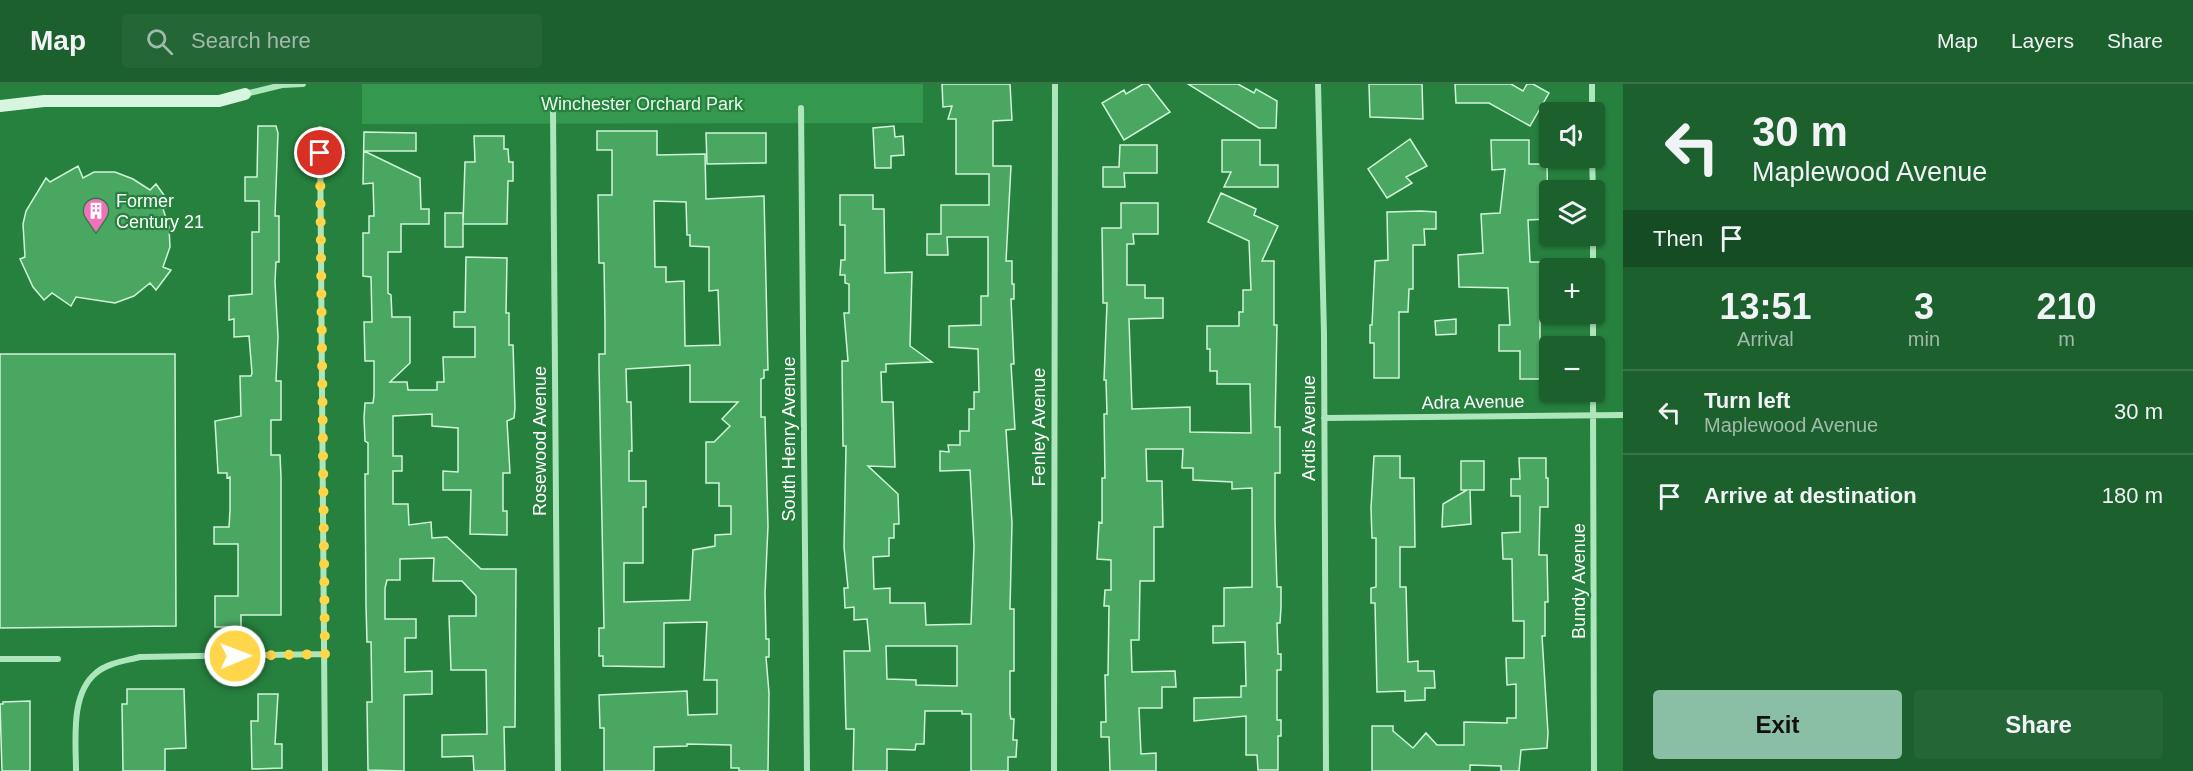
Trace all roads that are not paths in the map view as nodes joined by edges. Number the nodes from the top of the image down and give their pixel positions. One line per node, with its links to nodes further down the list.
1 (303, 84): 5 (street)
2 (1055, 84): 22 (street, Fenley Avenue)
3 (1318, 84): 14 (street, Ardis Avenue)
4 (1592, 84): 6 (street)
5 (245, 94): 7 (street)
6 (1592, 102)
7 (0, 106)
8 (801, 108): 21 (street, South Henry Avenue)
9 (553, 111): 20 (street, Rosewood Avenue)
10 (320, 129): 15 (street)
11 (1593, 402): 12 (street, Bundy Avenue)
12 (1594, 415): 13 (street, Adra Avenue); 14 (street, Adra Avenue); 24 (street, Bundy Avenue)
13 (1623, 415)
14 (1324, 418): 23 (street, Ardis Avenue)
15 (325, 654): 18 (street); 19 (street)
16 (58, 658): 17 (street)
17 (0, 659)
18 (76, 771)
19 (325, 771)
20 (558, 771)
21 (807, 771)
22 (1054, 771)
23 (1326, 771)
24 (1594, 771)

